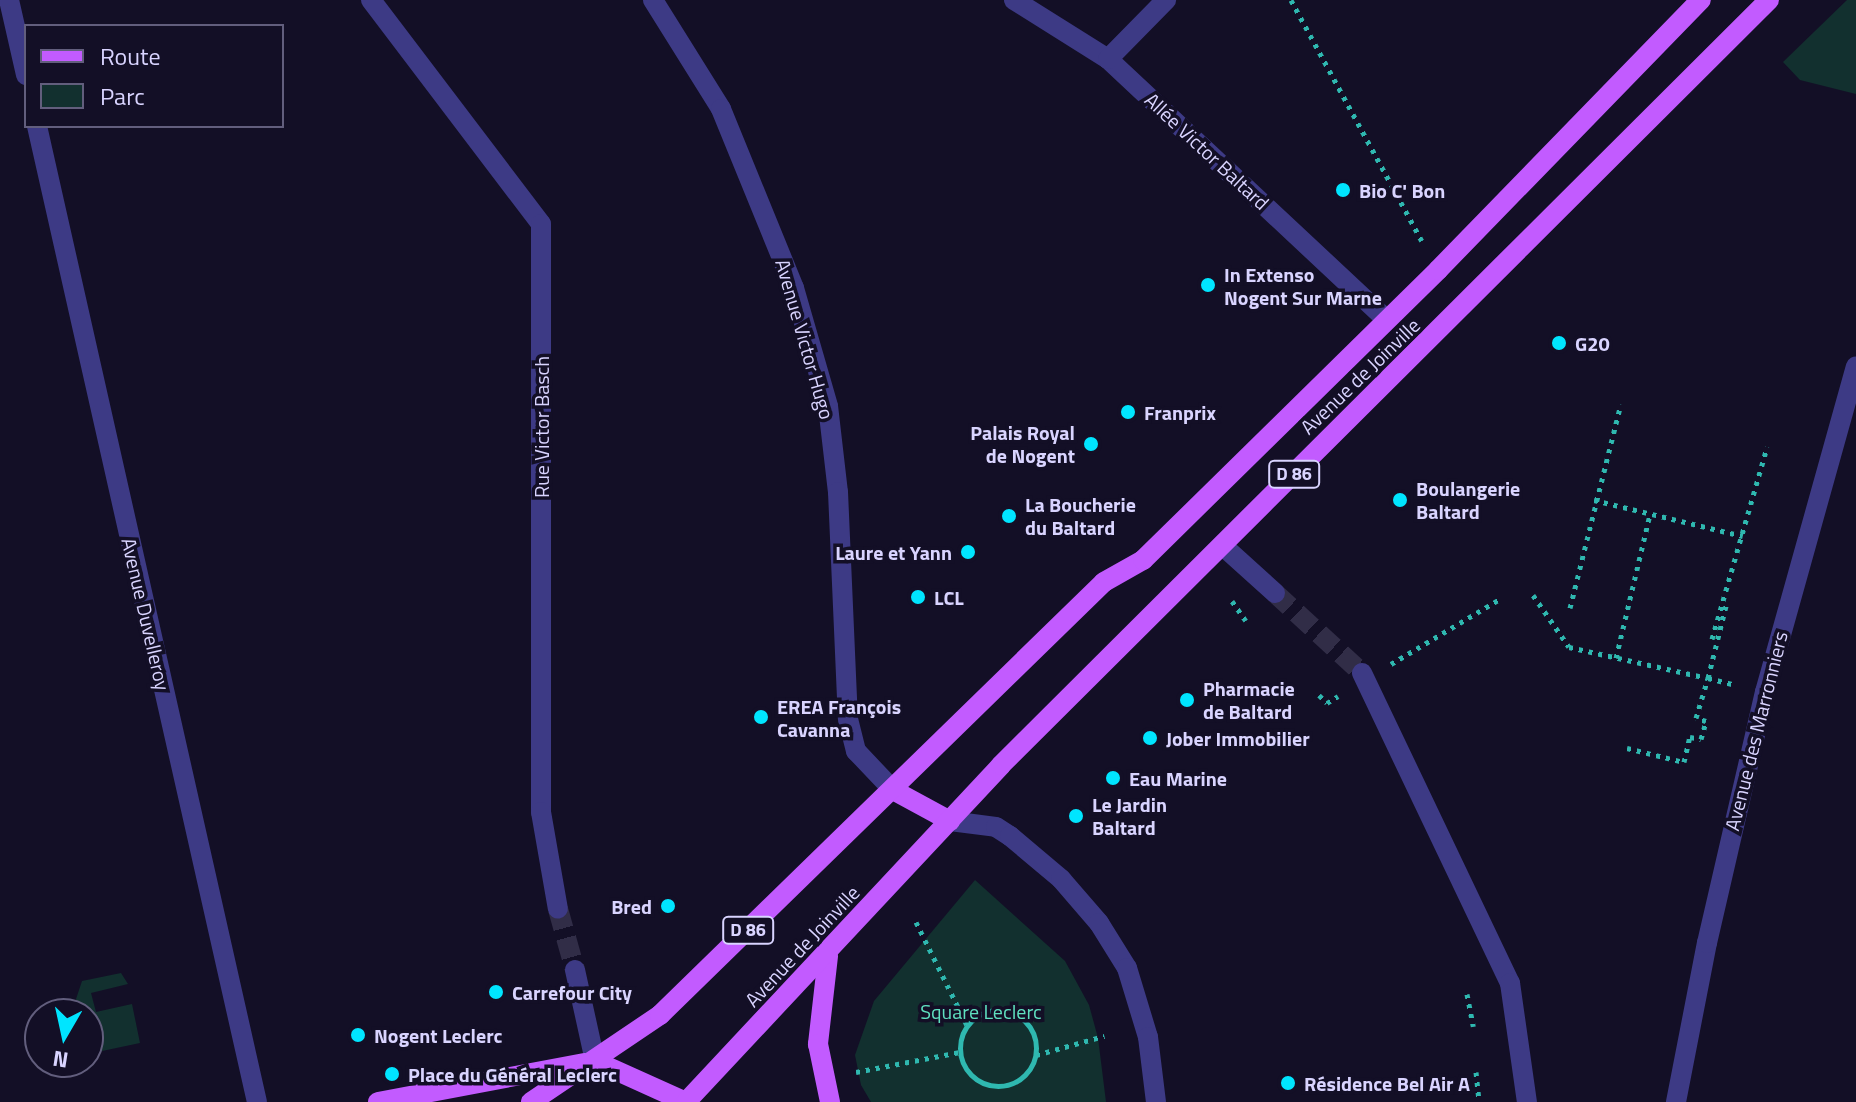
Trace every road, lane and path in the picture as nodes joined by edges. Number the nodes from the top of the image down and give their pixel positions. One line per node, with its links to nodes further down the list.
1 (9, 0): 10 (street)
2 (371, 0): 37 (street, Rue Victor Basch)
3 (653, 0): 35 (street, Avenue Victor Hugo)
4 (1014, 0): 9 (street, Allée Victor Baltard)
5 (1166, 0): 9 (street)
6 (1291, 0): 12 (path)
7 (1701, 0): 12 (main road, Avenue de Joinville / D 86)
8 (1769, 0): 20 (main road, Avenue de Joinville / D 86)
9 (1108, 59): 13 (street, Allée Victor Baltard)
10 (24, 66)
11 (37, 128): 50 (street, Avenue Duvelleroy)
12 (1438, 270): 13 (main road, Avenue de Joinville / D 86)
13 (1386, 319): 35 (main road, Avenue de Joinville / D 86)
14 (1856, 366): 58 (street, Avenue des Marronniers)
15 (1621, 404): 17 (path)
16 (1767, 447): 19 (path)
17 (1594, 500): 18 (path); 26 (path)
18 (1650, 514): 19 (path); 30 (path)
19 (1743, 536): 29 (path)
20 (1223, 546): 21 (street); 36 (main road, Avenue de Joinville / D 86)
21 (1275, 593)
22 (1533, 595): 30 (path)
23 (1500, 599): 28 (path)
24 (1232, 601): 27 (path)
25 (1727, 602): 32 (path)
26 (1570, 608)
27 (1246, 621)
28 (1457, 624)
29 (1712, 639)
30 (1616, 658): 32 (path)
31 (1362, 673): 57 (street)
32 (1708, 678): 33 (path); 34 (path)
33 (1729, 683)
34 (1627, 748)
35 (893, 790): 36 (main road); 47 (main road, Avenue de Joinville / D 86)
36 (950, 821): 39 (main road, Avenue de Joinville / D 86); 55 (street)
37 (558, 909)
38 (916, 922): 42 (path)
39 (828, 956): 53 (main road, Avenue de Joinville / D 86); 54 (main road)
40 (575, 970): 47 (street)
41 (1467, 994): 43 (path)
42 (967, 1026): 45 (path); 46 (path)
43 (1473, 1026)
44 (1104, 1036): 46 (path)
45 (960, 1052): 46 (path); 49 (path)
46 (1036, 1055)
47 (595, 1061): 51 (main road); 52 (main road, D 86); 53 (main road)
48 (1476, 1072): 56 (path)
49 (847, 1073)
50 (257, 1102)
51 (378, 1102)
52 (531, 1102)
53 (686, 1102)
54 (830, 1102)
55 (1156, 1102)
56 (1479, 1102)
57 (1527, 1102)
58 (1676, 1102)

